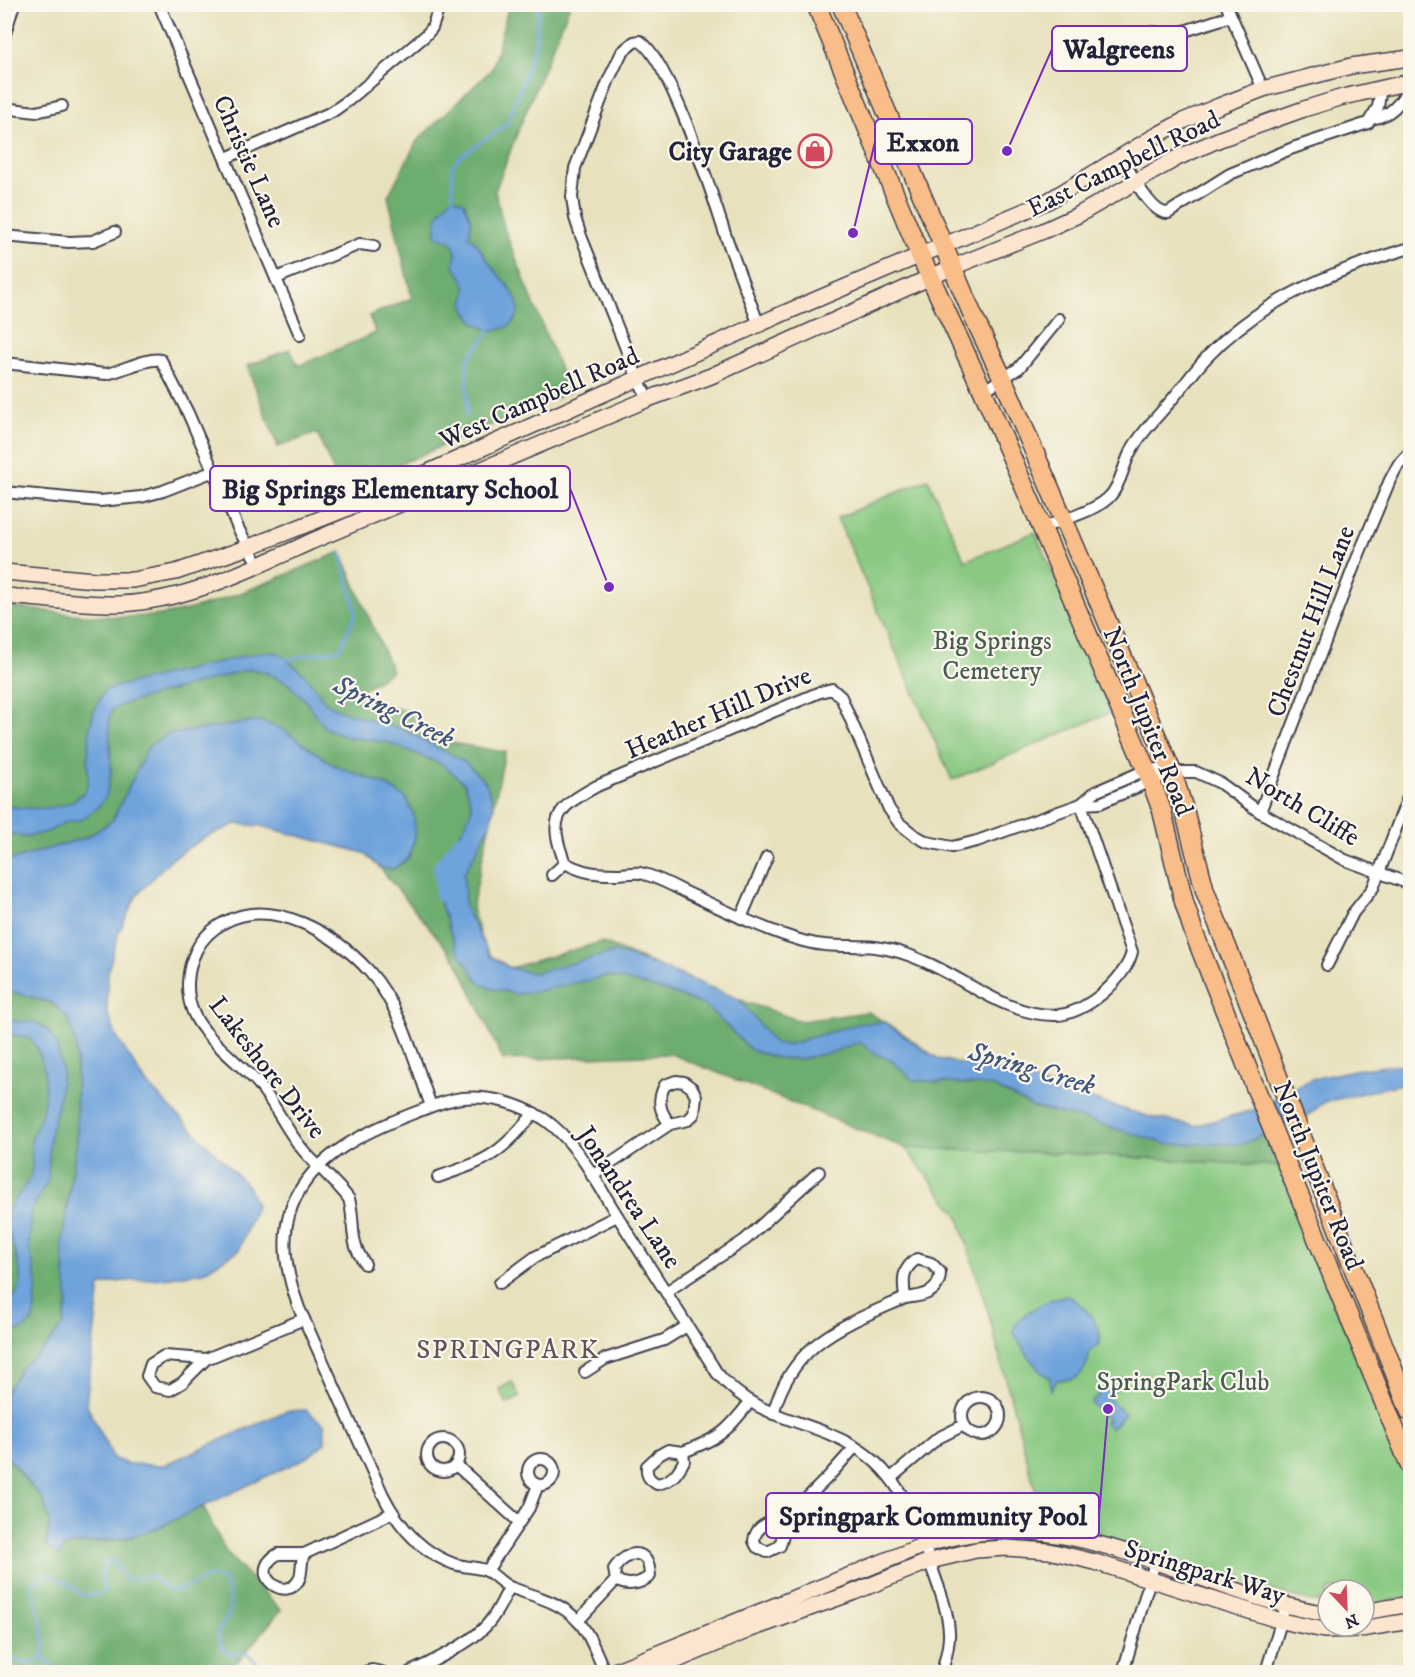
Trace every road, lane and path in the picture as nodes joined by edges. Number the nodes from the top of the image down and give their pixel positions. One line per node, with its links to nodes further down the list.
1 (14, 4): 9 (street)
2 (159, 4): 19 (street, Christie Lane)
3 (440, 4): 19 (street)
4 (816, 4): 26 (main road, North Jupiter Road)
5 (841, 4): 23 (main road, North Jupiter Road)
6 (1226, 4): 7 (street)
7 (1231, 16): 8 (street); 14 (street)
8 (1152, 32)
9 (4, 37)
10 (1410, 58): 11 (main road, East Campbell Road)
11 (1351, 66): 13 (main road); 14 (main road, East Campbell Road)
12 (1410, 84): 13 (main road, East Campbell Road); 17 (street)
13 (1382, 87): 17 (street); 20 (main road, East Campbell Road)
14 (1263, 89): 18 (main road, East Campbell Road)
15 (62, 106): 16 (street)
16 (4, 108)
17 (1371, 119): 20 (street)
18 (1121, 156): 20 (street); 23 (main road, East Campbell Road)
19 (226, 158): 28 (street, Christie Lane)
20 (1136, 182): 27 (main road, East Campbell Road)
21 (115, 232): 22 (street)
22 (4, 236)
23 (944, 245): 26 (main road, West Campbell Road); 27 (main road, North Jupiter Road)
24 (374, 246): 28 (street)
25 (1410, 248): 43 (street)
26 (920, 255): 29 (main road, North Jupiter Road); 31 (main road, West Campbell Road)
27 (953, 267): 29 (main road, East Campbell Road); 35 (main road, North Jupiter Road)
28 (276, 278): 32 (street, Christie Lane)
29 (930, 278): 36 (main road, North Jupiter Road); 37 (main road, West Campbell Road)
30 (1059, 320): 35 (street)
31 (759, 325): 34 (main road, West Campbell Road); 34 (street)
32 (300, 335)
33 (4, 363): 41 (street)
34 (638, 379): 37 (street); 38 (main road, West Campbell Road)
35 (1003, 379): 36 (street); 43 (main road, North Jupiter Road)
36 (983, 391): 44 (main road, North Jupiter Road)
37 (648, 399): 39 (main road, West Campbell Road)
38 (513, 436): 39 (main road); 45 (main road, West Campbell Road)
39 (521, 452): 46 (main road, West Campbell Road)
40 (1410, 452): 53 (street, Chestnut Hill Lane)
41 (214, 471): 42 (street); 45 (street)
42 (4, 492)
43 (1063, 520): 44 (street); 49 (main road, North Jupiter Road)
44 (1042, 528): 50 (main road, North Jupiter Road)
45 (249, 547): 46 (street); 47 (main road, West Campbell Road)
46 (259, 566): 48 (main road, West Campbell Road)
47 (4, 572)
48 (4, 596)
49 (1172, 772): 50 (street, Heather Hill Drive); 53 (street, North Cliffe); 75 (main road, North Jupiter Road)
50 (1149, 775): 52 (street, Heather Hill Drive); 77 (main road, North Jupiter Road)
51 (1410, 792): 56 (street)
52 (1081, 804): 55 (street, Heather Hill Drive); 59 (street)
53 (1260, 812): 56 (street, North Cliffe)
54 (767, 857): 59 (street)
55 (565, 863): 57 (street); 59 (street)
56 (1379, 874): 58 (street, North Cliffe); 60 (street)
57 (552, 875)
58 (1410, 884)
59 (741, 918)
60 (1327, 965)
61 (431, 1106): 62 (street, Jonandrea Lane); 64 (street, Jonandrea Lane); 64 (street, Lakeshore Drive)
62 (534, 1113): 66 (street, Jonandrea Lane); 67 (street)
63 (670, 1124): 66 (street)
64 (319, 1167): 69 (street, Lakeshore Drive); 73 (street, Jonandrea Lane)
65 (819, 1172): 71 (street)
66 (592, 1176): 68 (street, Jonandrea Lane)
67 (438, 1177)
68 (617, 1216): 70 (street); 71 (street, Jonandrea Lane)
69 (365, 1264)
70 (500, 1283)
71 (666, 1292): 74 (street, Jonandrea Lane)
72 (906, 1298): 81 (street)
73 (304, 1319): 76 (street); 89 (street, Jonandrea Lane)
74 (687, 1326): 78 (street); 79 (street, Jonandrea Lane)
75 (1386, 1352): 77 (main road); 80 (main road, North Jupiter Road)
76 (206, 1359): 76 (street)
77 (1367, 1359): 86 (main road, North Jupiter Road)
78 (585, 1372)
79 (749, 1403): 81 (street, Jonandrea Lane); 84 (street)
80 (1410, 1412)
81 (773, 1414): 83 (street, Jonandrea Lane)
82 (964, 1425): 87 (street)
83 (855, 1447): 87 (street, Jonandrea Lane); 90 (street)
84 (683, 1452)
85 (456, 1465): 91 (street)
86 (1410, 1466)
87 (891, 1478): 92 (street, Jonandrea Lane)
88 (538, 1485): 91 (street)
89 (392, 1513): 93 (street); 96 (street, Jonandrea Lane)
90 (788, 1516)
91 (519, 1522): 96 (street)
92 (924, 1545): 94 (street, Jonandrea Lane); 95 (main road, Springpark Way); 111 (main road, Springpark Way)
93 (304, 1554)
94 (930, 1561): 97 (main road, Springpark Way); 112 (main road, Springpark Way); 113 (street, Jonandrea Lane)
95 (1155, 1562): 97 (street); 101 (main road, Springpark Way)
96 (487, 1571): 99 (street, Jonandrea Lane)
97 (1150, 1579): 105 (main road, Springpark Way); 114 (street)
98 (616, 1580): 104 (street)
99 (509, 1588): 104 (street, Jonandrea Lane); 109 (street)
100 (1410, 1604): 102 (main road)
101 (1285, 1606): 103 (main road, Springpark Way); 105 (street)
102 (1376, 1610)
103 (1316, 1612)
104 (578, 1621): 110 (street, Jonandrea Lane)
105 (1281, 1621): 106 (main road, Springpark Way); 115 (street)
106 (1410, 1621)
107 (365, 1672): 108 (street)
108 (382, 1672)
109 (410, 1672)
110 (605, 1672)
111 (612, 1672)
112 (649, 1672)
113 (942, 1672)
114 (1123, 1672)
115 (1266, 1672)

